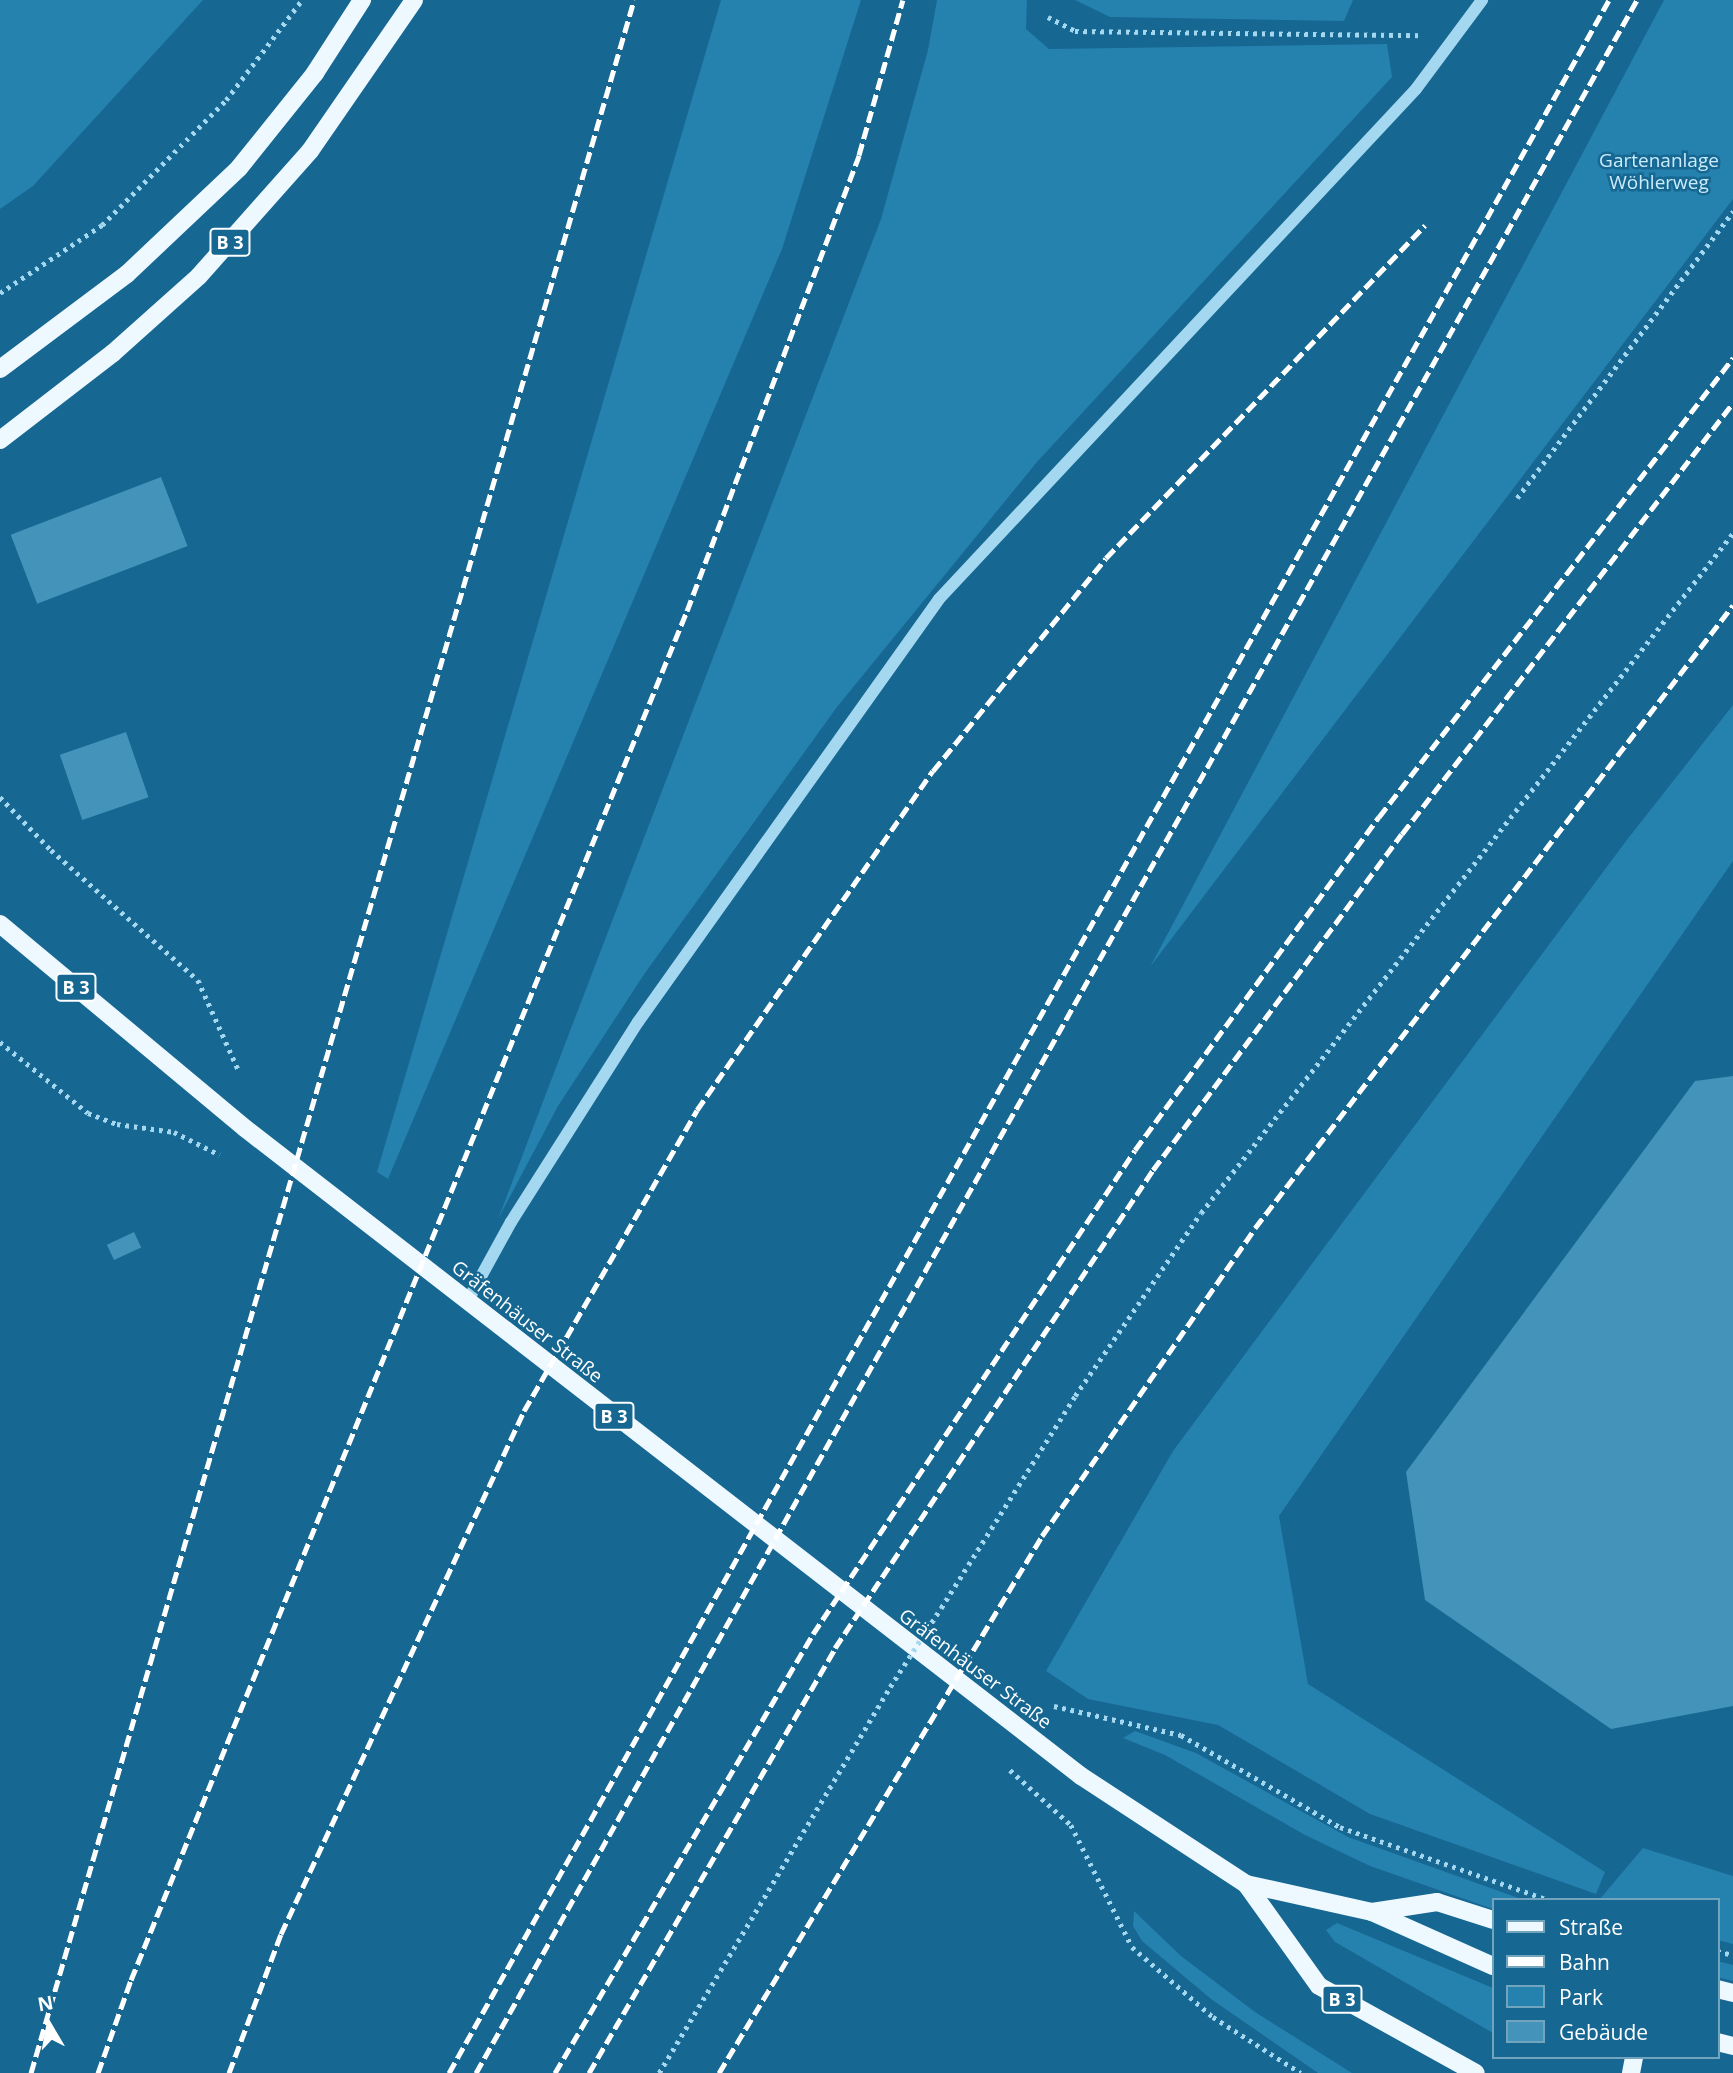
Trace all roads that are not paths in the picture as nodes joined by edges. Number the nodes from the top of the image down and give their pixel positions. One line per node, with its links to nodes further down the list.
1 (362, 0): 4 (main road, B 3)
2 (414, 0): 5 (main road, B 3)
3 (1482, 0): 7 (lane)
4 (0, 369)
5 (0, 440)
6 (0, 924): 7 (main road, Gräfenhäuser Straße / B 3)
7 (467, 1302): 8 (main road, Gräfenhäuser Straße / B 3)
8 (1246, 1884): 9 (main road, Gräfenhäuser Straße / B 3); 12 (main road, Gräfenhäuser Straße / B 3)
9 (1372, 1912): 10 (main road); 11 (main road, Gräfenhäuser Straße / B 3)
10 (1492, 1920)
11 (1492, 1966)
12 (1476, 2073)

